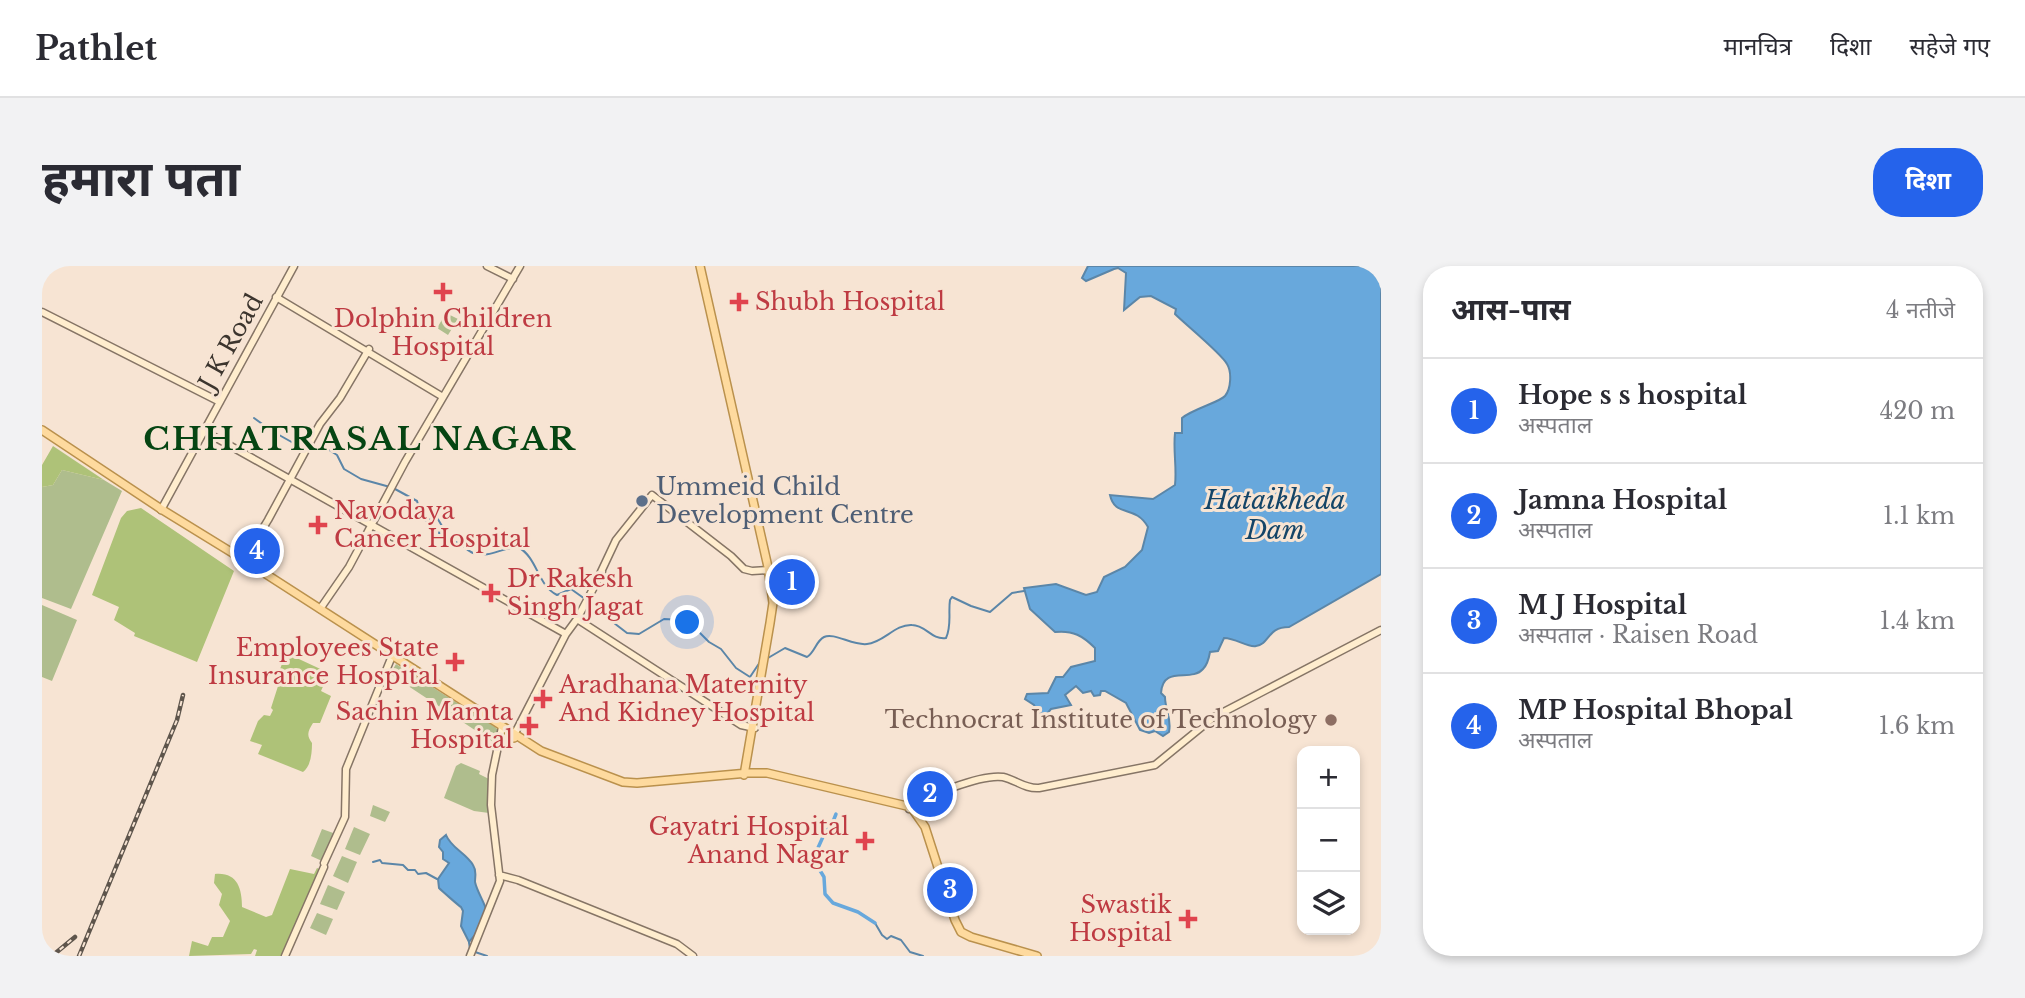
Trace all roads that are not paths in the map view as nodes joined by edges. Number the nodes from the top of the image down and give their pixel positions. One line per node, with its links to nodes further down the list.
1 (293, 266): 6 (street, J K Road)
2 (487, 266): 5 (street)
3 (519, 266): 5 (street)
4 (701, 266): 17 (main road)
5 (511, 279): 9 (street)
6 (276, 296): 8 (street); 10 (street, J K Road)
7 (42, 313): 10 (street)
8 (369, 351): 9 (street); 13 (street)
9 (443, 395): 15 (street)
10 (219, 401): 12 (street, J K Road)
11 (42, 431): 14 (main road)
12 (203, 431): 13 (street); 14 (street, J K Road)
13 (291, 480): 15 (street); 16 (street)
14 (160, 507): 16 (main road)
15 (371, 526): 18 (street); 22 (street)
16 (245, 561): 18 (main road); 23 (main road)
17 (769, 568): 19 (street); 25 (main road)
18 (318, 609): 23 (main road)
19 (577, 619): 20 (street); 25 (street)
20 (572, 627): 22 (street); 26 (street)
21 (1381, 630): 34 (street)
22 (566, 634): 26 (street)
23 (393, 657): 24 (main road); 36 (street)
24 (504, 729): 26 (main road); 27 (street); 29 (street)
25 (753, 729): 28 (main road)
26 (514, 736): 27 (main road); 31 (main road); 32 (main road)
27 (502, 742): 29 (street)
28 (748, 762): 30 (main road); 31 (main road); 32 (main road)
29 (494, 772): 35 (street)
30 (760, 773): 32 (main road); 33 (main road)
31 (735, 774): 32 (main road)
32 (746, 774): 33 (main road)
33 (804, 783): 34 (main road)
34 (910, 808): 39 (main road); 40 (main road)
35 (501, 875): 37 (street); 38 (street)
36 (287, 956)
37 (471, 956)
38 (691, 956)
39 (1029, 956)
40 (1037, 956)

